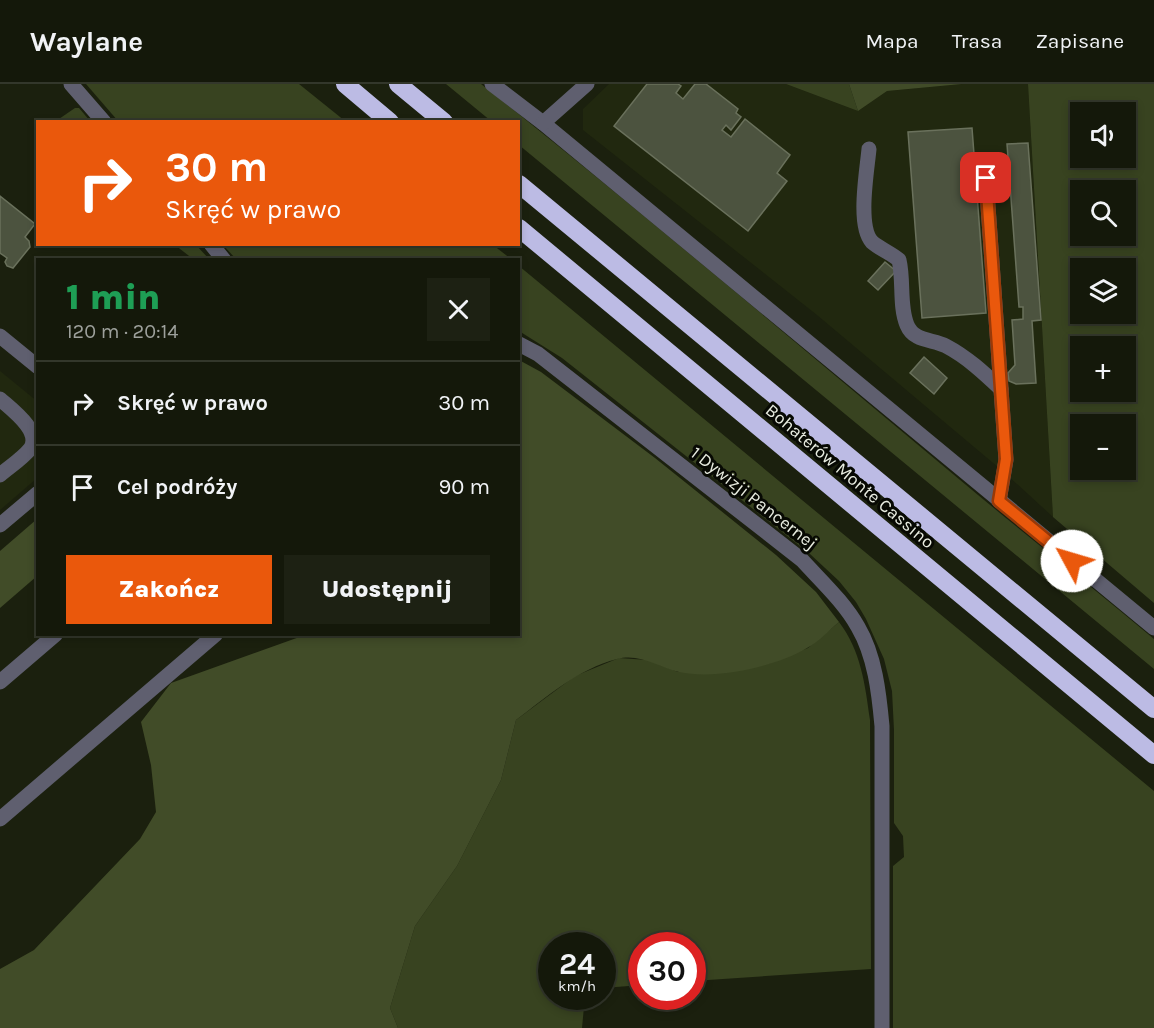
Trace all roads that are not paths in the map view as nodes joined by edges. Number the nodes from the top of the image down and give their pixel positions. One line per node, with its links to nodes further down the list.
1 (71, 84): 6 (street)
2 (345, 84): 7 (highway)
3 (398, 84): 8 (highway)
4 (492, 84): 9 (street)
5 (587, 84): 9 (street)
6 (102, 120)
7 (388, 120)
8 (442, 120)
9 (543, 123): 23 (street)
10 (869, 149): 19 (street)
11 (986, 178): 19 (street)
12 (520, 185): 29 (highway, Bohaterów Monte Cassino)
13 (520, 229): 30 (highway, Bohaterów Monte Cassino)
14 (213, 246): 15 (street)
15 (222, 258)
16 (0, 336): 18 (street)
17 (520, 345): 32 (street, 1 Dywizji Pancernej)
18 (36, 365)
19 (1001, 389): 23 (street)
20 (0, 399): 21 (street)
21 (0, 475)
22 (36, 495): 24 (street)
23 (999, 501): 25 (street)
24 (0, 525)
25 (1154, 628)
26 (54, 636): 28 (street)
27 (214, 636): 31 (street)
28 (0, 682)
29 (1154, 709)
30 (1154, 755)
31 (0, 819)
32 (882, 1028)

